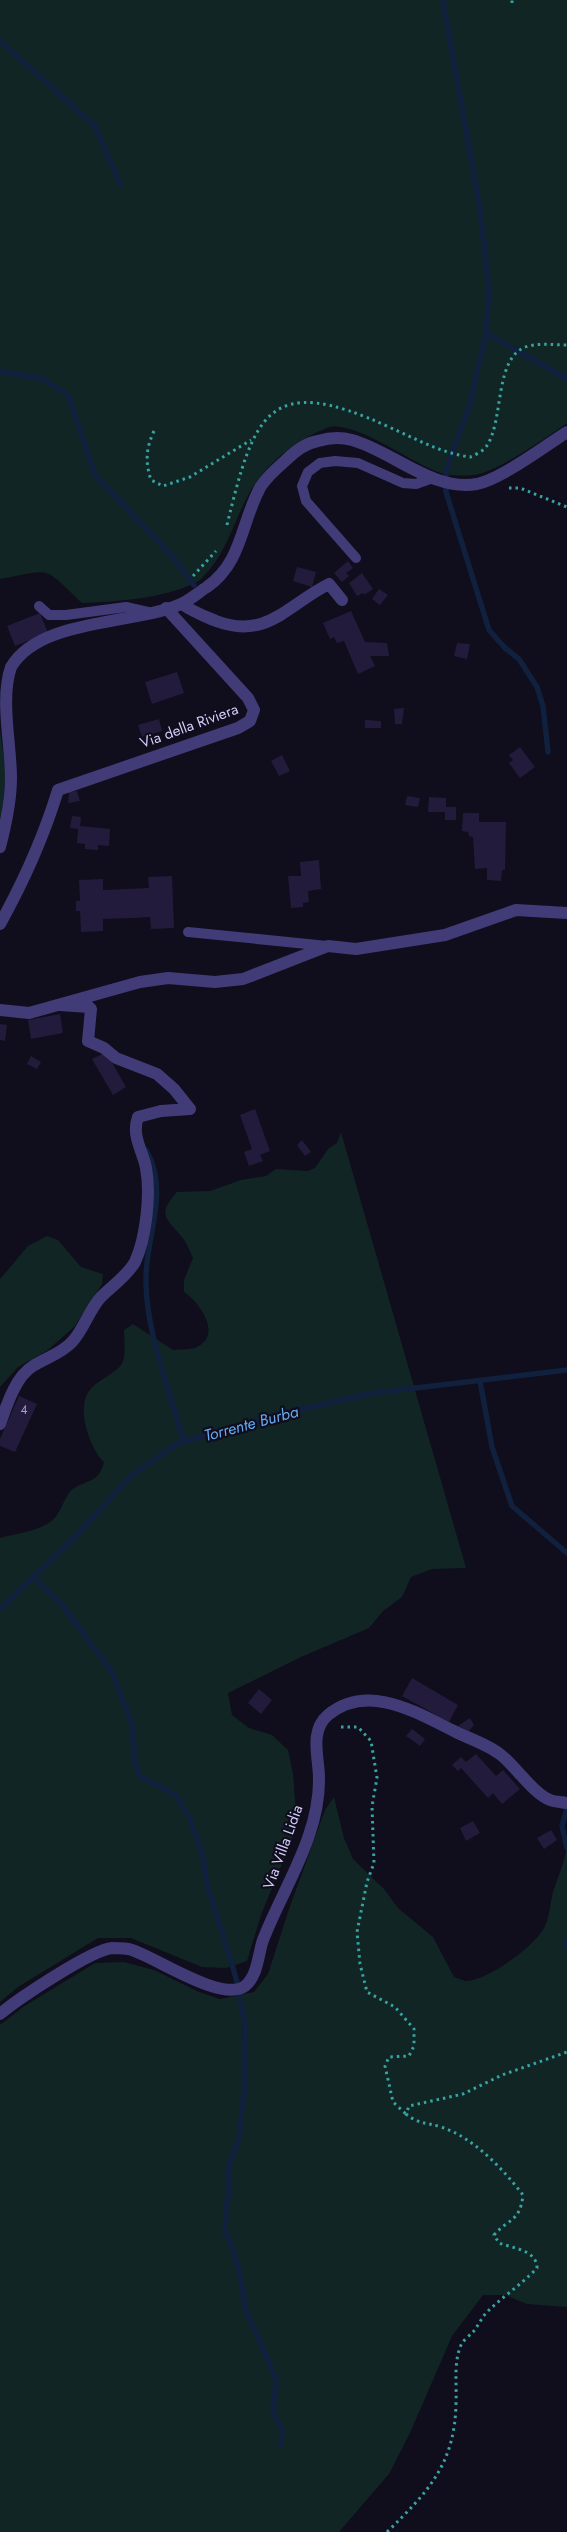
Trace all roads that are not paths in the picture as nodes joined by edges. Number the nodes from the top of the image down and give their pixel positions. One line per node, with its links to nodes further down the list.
1 (567, 432): 2 (street)
2 (436, 479): 3 (lane); 5 (street)
3 (356, 558)
4 (342, 600): 5 (street)
5 (182, 604): 7 (street)
6 (40, 606): 8 (lane)
7 (166, 608): 8 (street); 11 (street, Via della Riviera)
8 (148, 612): 9 (street)
9 (0, 847)
10 (567, 913): 13 (street)
11 (0, 924)
12 (188, 932): 13 (lane)
13 (328, 946): 14 (street)
14 (60, 1005): 15 (street); 16 (street)
15 (0, 1010)
16 (0, 1424)
17 (567, 1803): 18 (street, Via Villa Lidia)
18 (0, 2014)

